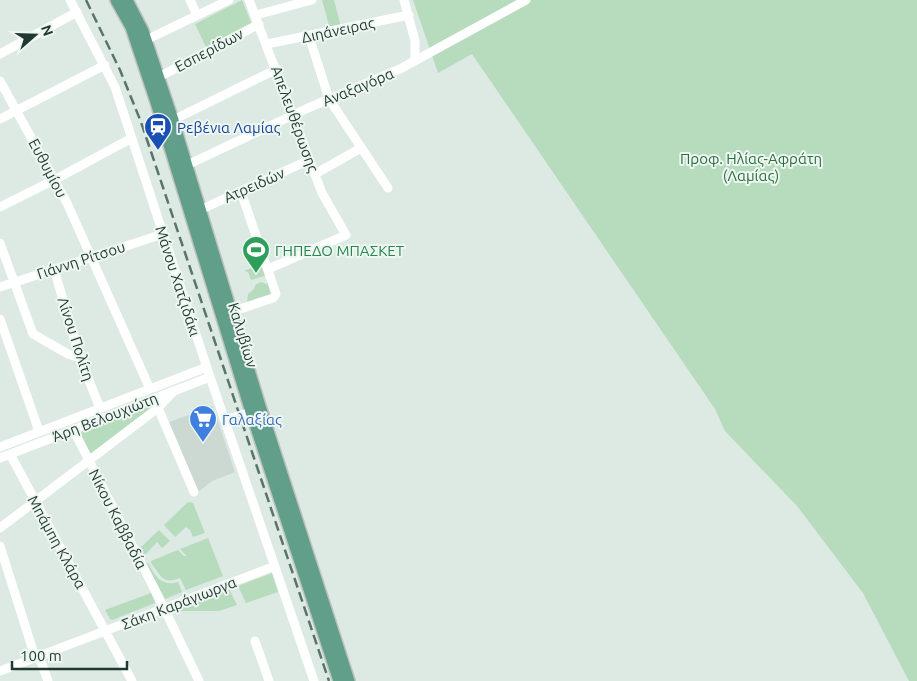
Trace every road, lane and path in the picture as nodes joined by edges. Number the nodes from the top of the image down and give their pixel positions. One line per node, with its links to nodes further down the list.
1 (70, 0): 10 (street, Μάνου Χατζιδάκι)
2 (116, 0): 15 (main road, Καλυβίων)
3 (127, 0): 15 (main road, Καλυβίων)
4 (190, 0): 11 (street)
5 (229, 0): 11 (street)
6 (250, 0): 13 (street, Απελευθέρωσης)
7 (312, 0): 13 (street, Εσπερίδων)
8 (404, 0): 12 (street)
9 (526, 0): 18 (street, Αναξαγόρα)
10 (77, 12): 17 (street); 19 (street, Μάνου Χατζιδάκι)
11 (197, 15): 15 (street)
12 (408, 15): 14 (street, Διηάνειρας); 18 (street)
13 (258, 20): 16 (street, Απελευθέρωσης); 21 (street, Εσπερίδων)
14 (309, 36): 16 (street, Διηάνειρας); 23 (street)
15 (141, 42): 21 (main road, Καλυβίων); 54 (main road, Καλυβίων)
16 (267, 44): 20 (street, Απελευθέρωσης)
17 (0, 54)
18 (415, 61): 23 (street, Αναξαγόρα)
19 (105, 65): 24 (street); 28 (street, Μάνου Χατζιδάκι)
20 (277, 69): 25 (street, Απελευθέρωσης); 27 (street)
21 (159, 77): 27 (main road, Καλυβίων)
22 (0, 81): 24 (street, Ευθυμίου)
23 (328, 99): 25 (street, Αναξαγόρα); 29 (street)
24 (17, 110): 26 (street); 33 (street, Ευθυμίου)
25 (294, 115): 30 (street, Απελευθέρωσης); 31 (street, Αναξαγόρα)
26 (0, 119)
27 (173, 120): 31 (main road, Καλυβίων)
28 (132, 138): 33 (street); 38 (street, Μάνου Χατζιδάκι)
29 (361, 148): 32 (street); 34 (street)
30 (309, 160): 32 (street, Απελευθέρωσης); 35 (street, Ατρειδών)
31 (187, 166): 37 (main road, Καλυβίων)
32 (315, 174): 42 (street, Απελευθέρωσης)
33 (56, 179): 36 (street); 40 (street, Ευθυμίου)
34 (388, 188)
35 (241, 192): 37 (street, Ατρειδών); 42 (street)
36 (0, 207)
37 (200, 210): 45 (main road, Καλυβίων)
38 (163, 234): 40 (street, Γιάννη Ρίτσου); 48 (street, Μάνου Χατζιδάκι)
39 (0, 243): 43 (street)
40 (92, 257): 41 (street, Γιάννη Ρίτσου); 50 (street, Ευθυμίου)
41 (54, 269): 43 (street, Γιάννη Ρίτσου); 47 (street, Λίνου Πολίτη)
42 (268, 269): 45 (street)
43 (14, 282): 44 (street, Γιάννη Ρίτσου); 47 (street)
44 (0, 287)
45 (231, 312): 79 (main road, Καλυβίων)
46 (0, 319): 57 (street)
47 (80, 358): 52 (street, Λίνου Πολίτη)
48 (207, 367): 49 (street, Μάνου Χατζιδάκι); 50 (street, Άρη Βελουχιώτη)
49 (210, 377): 51 (street, Άρη Βελουχιώτη); 55 (street, Μάνου Χατζιδάκι)
50 (150, 389): 52 (street, Άρη Βελουχιώτη)
51 (174, 391): 53 (street); 56 (street, Άρη Βελουχιώτη)
52 (100, 408): 57 (street, Άρη Βελουχιώτη)
53 (158, 408): 61 (street); 62 (street)
54 (251, 412): 55 (street); 78 (main road, Καλυβίων)
55 (225, 420): 67 (street, Μάνου Χατζιδάκι)
56 (73, 429): 59 (street, Άρη Βελουχιώτη); 61 (street, Νίκου Καββαδία)
57 (40, 431): 58 (street, Άρη Βελουχιώτη)
58 (0, 447)
59 (10, 454): 60 (street, Άρη Βελουχιώτη); 63 (street, Μπάμπη Κλάρα)
60 (0, 458)
61 (89, 462): 63 (street); 68 (street, Νίκου Καββαδία)
62 (194, 492)
63 (36, 502): 64 (street); 69 (street, Μπάμπη Κλάρα)
64 (0, 528)
65 (0, 546): 66 (street)
66 (3, 566): 71 (street)
67 (274, 566): 68 (street, Σάκη Καράγιωργα); 77 (street, Μάνου Χατζιδάκι)
68 (164, 608): 69 (street, Σάκη Καράγιωργα); 75 (street, Νίκου Καββαδία)
69 (106, 631): 71 (street, Σάκη Καράγιωργα); 74 (street, Μπάμπη Κλάρα)
70 (255, 641): 76 (street)
71 (37, 657): 72 (street, Σάκη Καράγιωργα); 73 (street)
72 (0, 671)
73 (48, 681)
74 (132, 681)
75 (199, 681)
76 (269, 681)
77 (314, 681)
78 (339, 681)
79 (349, 681)

